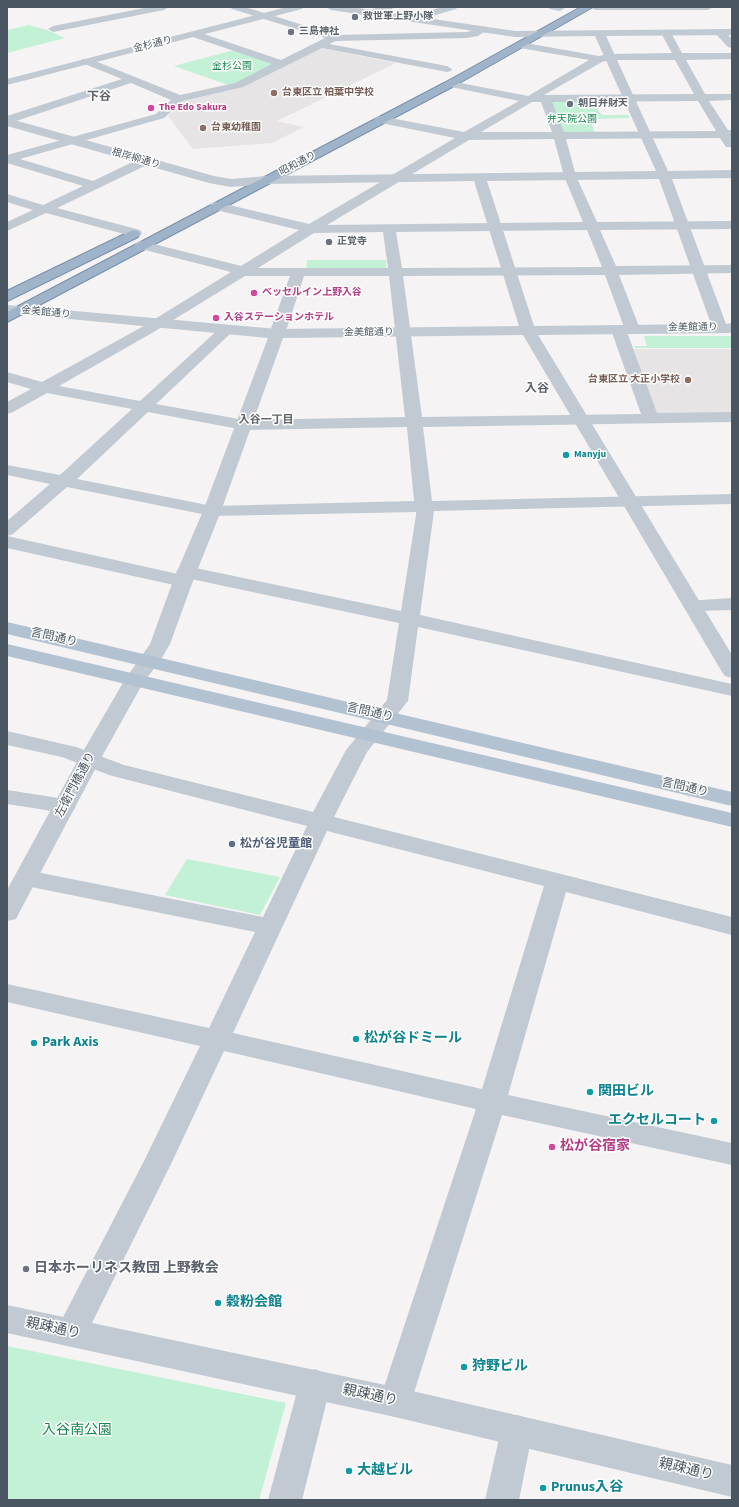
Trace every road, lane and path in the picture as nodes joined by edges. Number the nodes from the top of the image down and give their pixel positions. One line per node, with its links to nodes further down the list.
1 (164, 7): 14 (street)
2 (235, 7): 12 (street)
3 (299, 7): 12 (street, 金杉通り)
4 (331, 7): 11 (street)
5 (389, 7): 11 (street)
6 (453, 7): 13 (street)
7 (588, 7): 21 (highway, 昭和通り)
8 (595, 7): 9 (street)
9 (708, 7)
10 (553, 11): 23 (highway, 昭和通り)
11 (369, 13): 13 (street)
12 (264, 16): 20 (street, 金杉通り); 22 (street)
13 (412, 19): 15 (street)
14 (53, 29)
15 (483, 29): 22 (street); 23 (street)
16 (719, 32): 17 (street); 19 (street); 25 (street)
17 (732, 32)
18 (599, 33): 19 (street); 21 (street); 29 (street)
19 (666, 33): 28 (street)
20 (194, 34): 30 (street, 金杉通り); 32 (street)
21 (541, 34): 23 (highway, 昭和通り)
22 (334, 38): 26 (street)
23 (518, 39): 24 (highway, 昭和通り); 29 (street); 37 (highway, 昭和通り)
24 (495, 44)
25 (732, 45)
26 (318, 46): 32 (street); 33 (street)
27 (732, 56): 28 (street)
28 (679, 57): 29 (street); 40 (street)
29 (604, 58): 39 (street); 42 (street)
30 (86, 61): 35 (street); 36 (street, 金杉通り)
31 (461, 62): 33 (highway)
32 (281, 64): 41 (street)
33 (448, 69): 34 (highway)
34 (430, 78)
35 (131, 80): 41 (street); 45 (street)
36 (7, 82)
37 (450, 84): 42 (street); 44 (highway, 昭和通り)
38 (732, 97): 40 (street)
39 (627, 98): 40 (street); 43 (street); 47 (street)
40 (701, 98): 46 (street)
41 (179, 99): 50 (street)
42 (528, 99): 43 (street); 48 (street)
43 (545, 99): 49 (street)
44 (380, 120): 48 (street); 60 (highway, 昭和通り)
45 (7, 121): 50 (street, 根岸柳通り)
46 (728, 134): 47 (street); 51 (street)
47 (645, 135): 49 (street); 56 (street)
48 (465, 136): 49 (street); 58 (street)
49 (559, 136): 57 (street)
50 (71, 140): 52 (street); 53 (street, 根岸柳通り)
51 (732, 147)
52 (7, 159): 62 (street)
53 (145, 161): 61 (street, 根岸柳通り); 62 (street)
54 (256, 170): 61 (highway)
55 (732, 174): 56 (street, 根岸柳通り)
56 (664, 175): 57 (street, 根岸柳通り); 70 (street)
57 (570, 176): 59 (street, 根岸柳通り); 71 (street)
58 (392, 178): 59 (street, 根岸柳通り); 60 (street, 根岸柳通り); 74 (street)
59 (480, 178): 73 (street)
60 (267, 180): 61 (street, 根岸柳通り); 65 (highway, 昭和通り)
61 (231, 183): 63 (highway)
62 (94, 185): 66 (street)
63 (214, 191)
64 (7, 198): 66 (street)
65 (217, 206): 74 (street); 76 (highway, 昭和通り)
66 (44, 209): 68 (street); 75 (street)
67 (732, 225): 70 (street)
68 (7, 226)
69 (148, 226): 75 (highway)
70 (681, 226): 71 (street); 79 (street)
71 (591, 227): 73 (street); 80 (street)
72 (389, 228): 73 (street); 74 (street); 83 (street)
73 (497, 228): 81 (street)
74 (311, 229): 78 (street)
75 (135, 233): 84 (highway)
76 (142, 246): 78 (street); 85 (highway, 昭和通り)
77 (732, 269): 79 (street)
78 (243, 270): 82 (street); 87 (street)
79 (698, 270): 80 (street); 88 (street)
80 (611, 271): 81 (street); 89 (street)
81 (509, 272): 83 (street); 91 (street)
82 (298, 273): 83 (street); 93 (street, 左衛門橋通り)
83 (394, 273): 92 (street)
84 (7, 297)
85 (14, 310): 86 (highway, 昭和通り); 87 (street, 金美館通り)
86 (7, 318)
87 (158, 323): 90 (street, 金美館通り); 95 (street)
88 (726, 328): 89 (street, 金美館通り)
89 (626, 329): 91 (street, 金美館通り); 99 (street)
90 (226, 330): 93 (street, 金美館通り); 96 (street)
91 (528, 331): 92 (street, 金美館通り); 100 (street)
92 (404, 333): 93 (street, 金美館通り); 101 (street)
93 (277, 334): 102 (street, 左衛門橋通り)
94 (7, 376): 95 (street)
95 (44, 388): 96 (street); 97 (street)
96 (144, 406): 102 (street); 104 (street)
97 (7, 409)
98 (732, 417): 99 (street)
99 (651, 419): 100 (street)
100 (582, 420): 101 (street); 106 (street)
101 (414, 423): 102 (street); 107 (street)
102 (244, 425): 108 (street, 左衛門橋通り)
103 (7, 470): 104 (street)
104 (63, 482): 108 (street); 109 (street)
105 (732, 499): 106 (street)
106 (630, 501): 107 (street); 113 (street)
107 (424, 506): 108 (street); 114 (street)
108 (212, 511): 111 (street, 左衛門橋通り)
109 (7, 530)
110 (7, 542): 111 (street)
111 (184, 576): 114 (street); 117 (street, 左衛門橋通り)
112 (732, 604): 113 (street)
113 (693, 605): 118 (street)
114 (410, 619): 120 (street); 121 (street)
115 (7, 628): 117 (main road, 言問通り)
116 (7, 650): 119 (main road, 言問通り)
117 (150, 661): 119 (street, 左衛門橋通り); 121 (main road, 言問通り)
118 (732, 672)
119 (134, 680): 121 (main road, 言問通り); 123 (street, 左衛門橋通り)
120 (732, 690)
121 (378, 725): 125 (main road, 言問通り); 127 (main road, 言問通り); 128 (street)
122 (7, 738): 123 (street)
123 (89, 760): 126 (street, 左衛門橋通り); 128 (street)
124 (7, 796): 126 (street)
125 (732, 799)
126 (65, 806): 130 (street, 左衛門橋通り)
127 (732, 820)
128 (320, 822): 129 (street); 132 (street)
129 (557, 882): 133 (street); 136 (street)
130 (17, 885): 131 (street, 左衛門橋通り); 132 (street)
131 (7, 913)
132 (271, 926): 135 (street)
133 (732, 926)
134 (7, 993): 135 (street)
135 (216, 1039): 136 (street); 139 (street)
136 (492, 1103): 137 (street); 141 (street)
137 (732, 1154)
138 (7, 1319): 139 (street, 親疎通り)
139 (71, 1333): 140 (street, 親疎通り)
140 (315, 1384): 141 (street, 親疎通り); 144 (street)
141 (395, 1402): 142 (street, 親疎通り)
142 (517, 1430): 143 (street, 親疎通り); 145 (street)
143 (732, 1481)
144 (285, 1500)
145 (502, 1500)

